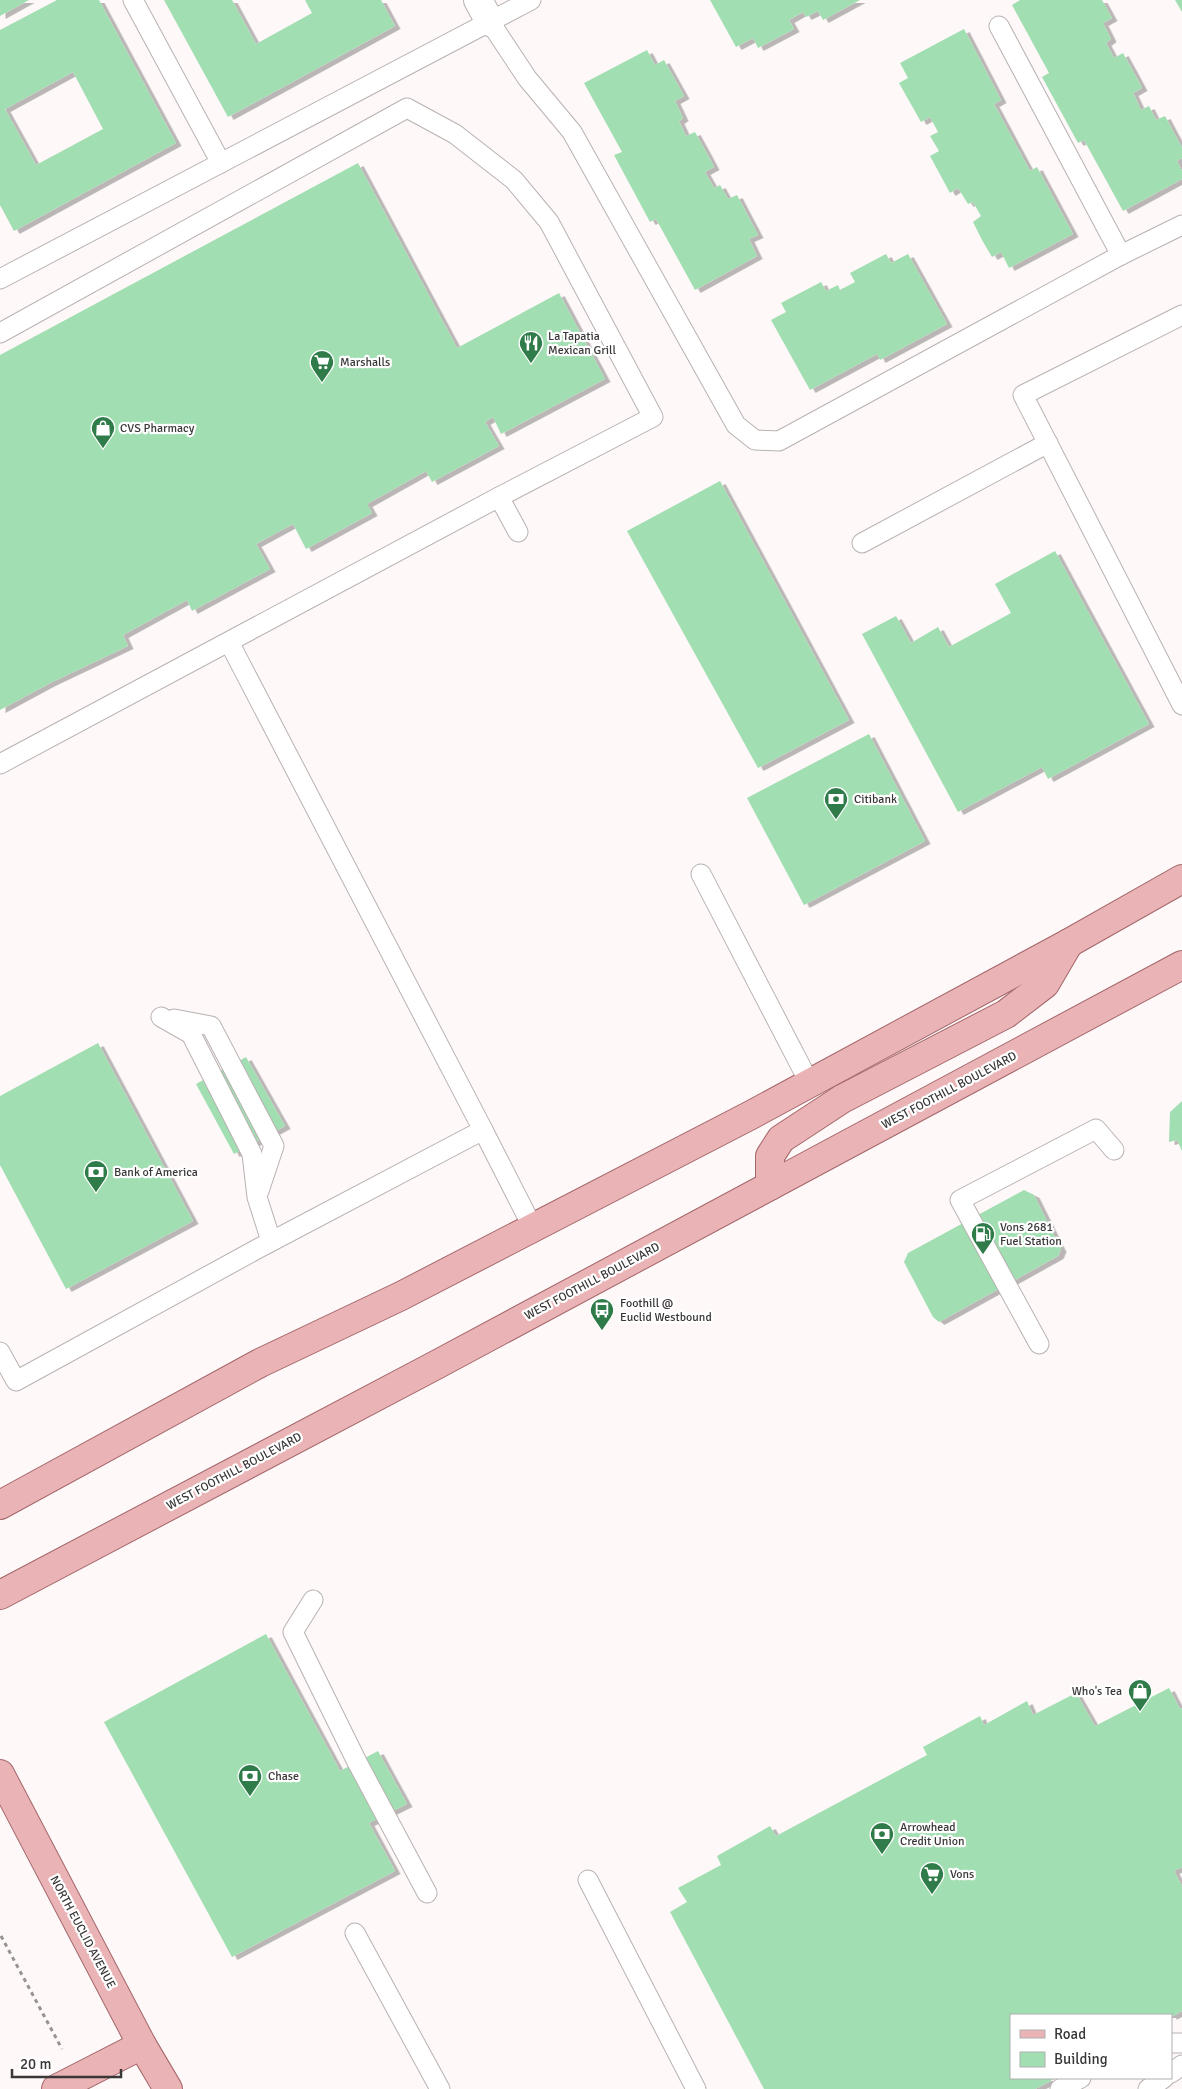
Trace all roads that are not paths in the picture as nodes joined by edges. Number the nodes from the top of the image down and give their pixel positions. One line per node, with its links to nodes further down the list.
1 (133, 0): 5 (lane)
2 (531, 0): 3 (lane)
3 (484, 11): 5 (lane); 7 (lane)
4 (999, 26): 7 (lane)
5 (221, 163): 8 (lane)
6 (1182, 225): 7 (lane)
7 (1121, 255)
8 (0, 279)
9 (1182, 315): 11 (lane)
10 (0, 333): 12 (lane)
11 (1048, 443): 14 (lane); 16 (lane)
12 (499, 497): 13 (lane); 15 (lane)
13 (518, 532)
14 (862, 543)
15 (229, 642): 17 (lane); 24 (lane)
16 (1180, 698)
17 (0, 764)
18 (701, 874): 23 (lane)
19 (1182, 879): 20 (main road)
20 (1069, 943): 23 (main road); 26 (main road)
21 (1182, 965): 26 (main road, WEST FOOTHILL BOULEVARD)
22 (161, 1017): 28 (lane)
23 (809, 1082): 27 (main road)
24 (483, 1130): 27 (lane); 28 (lane)
25 (1114, 1150): 29 (lane)
26 (770, 1186): 32 (main road, WEST FOOTHILL BOULEVARD)
27 (533, 1228): 31 (main road)
28 (271, 1241): 30 (lane)
29 (1038, 1344)
30 (0, 1352)
31 (0, 1505)
32 (0, 1595)
33 (313, 1600): 36 (lane)
34 (0, 1774): 38 (main road, NORTH EUCLID AVENUE)
35 (588, 1880): 44 (lane)
36 (427, 1893)
37 (354, 1933): 43 (lane)
38 (142, 2044): 41 (main road); 42 (main road, NORTH EUCLID AVENUE)
39 (1079, 2079): 45 (lane)
40 (1163, 2079): 46 (lane)
41 (56, 2089)
42 (168, 2089)
43 (440, 2089)
44 (696, 2089)
45 (1060, 2089)
46 (1148, 2089)

